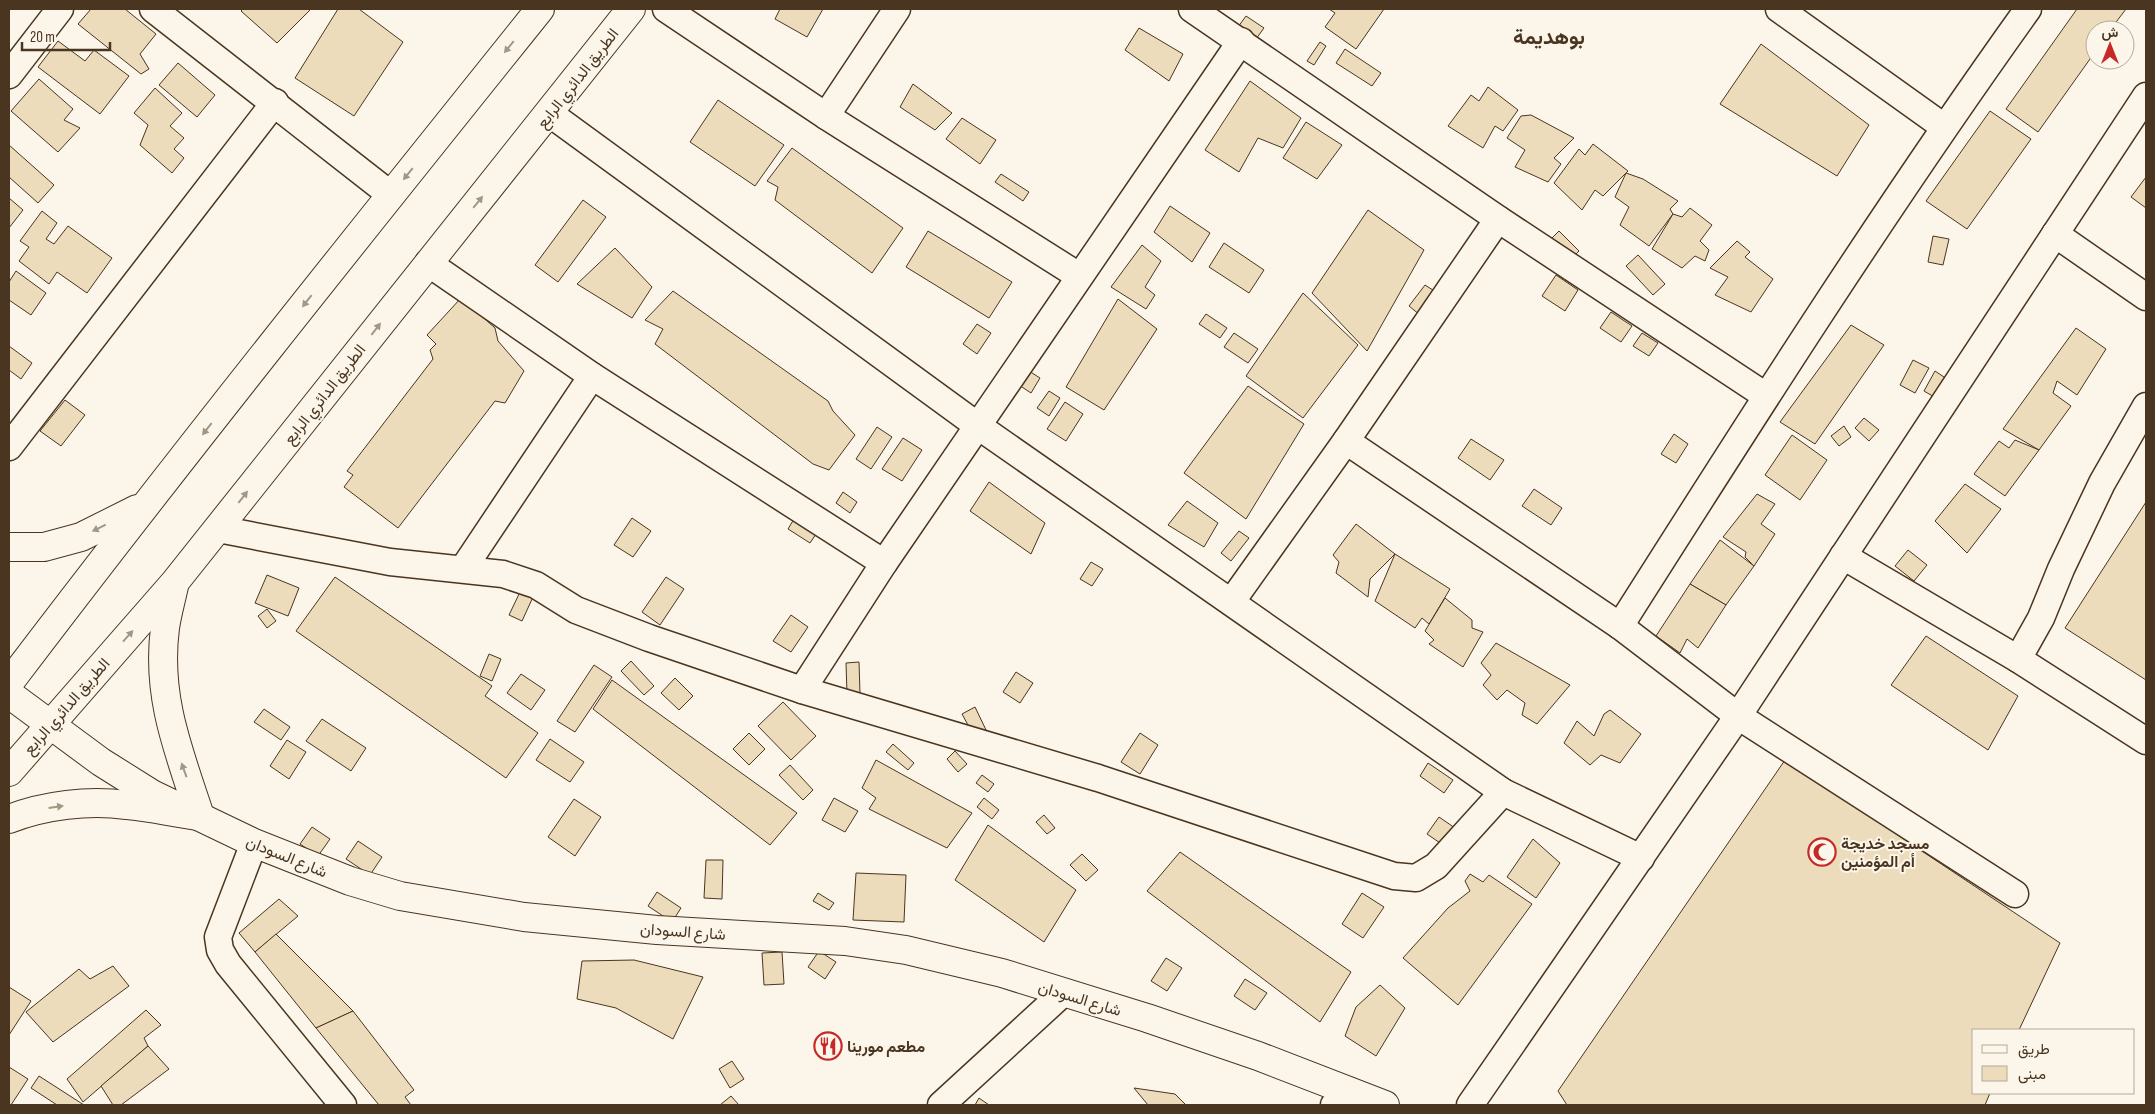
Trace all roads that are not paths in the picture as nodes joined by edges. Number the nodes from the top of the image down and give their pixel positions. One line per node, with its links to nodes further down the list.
1 (60, 9): 11 (street)
2 (153, 9): 13 (street)
3 (540, 9): 17 (main road, one-way to 17)
4 (631, 9): 14 (main road, الطريق الدائري الرابع)
5 (666, 9): 15 (street)
6 (897, 9): 15 (street)
7 (1192, 9): 10 (street)
8 (1779, 9): 16 (street)
9 (2028, 9): 16 (street)
10 (1240, 41): 18 (street); 21 (street)
11 (9, 74)
12 (2146, 96): 19 (street)
13 (275, 102): 17 (street); 28 (street)
14 (549, 113): 20 (main road, الطريق الدائري الرابع, one-way to 14); 26 (street)
15 (826, 116): 21 (street)
16 (1944, 127): 24 (street)
17 (391, 195): 29 (main road, one-way to 29)
18 (1498, 219): 24 (street); 27 (street)
19 (2055, 234): 22 (street); 32 (street)
20 (428, 263): 23 (street); 30 (main road, الطريق الدائري الرابع, one-way to 20)
21 (1079, 276): 26 (street)
22 (2146, 297)
23 (592, 376): 33 (street); 34 (street)
24 (1766, 396): 37 (street)
25 (2146, 406): 38 (street)
26 (978, 426): 33 (street); 36 (street)
27 (1346, 440): 36 (street); 37 (street)
28 (9, 447)
29 (143, 506): 31 (main road, one-way to 31); 39 (main road)
30 (218, 529): 34 (street); 35 (main road, الطريق الدائري الرابع)
31 (9, 547)
32 (1843, 556): 38 (street); 42 (street)
33 (884, 563): 40 (street)
34 (463, 569): 40 (street)
35 (175, 582): 43 (main road, الطريق الدائري الرابع, one-way to 35); 47 (main road, one-way to 35)
36 (1232, 601): 46 (street)
37 (1620, 626): 42 (street)
38 (2018, 658): 44 (street)
39 (9, 683)
40 (802, 690): 46 (street)
41 (9, 694): 43 (main road, شارع السودان)
42 (1738, 716): 50 (street); 51 (street)
43 (49, 725): 45 (main road, الطريق الدائري الرابع); 47 (main road, شارع السودان)
44 (2146, 741)
45 (9, 772)
46 (1503, 792): 50 (street)
47 (200, 816): 48 (main road, one-way to 47); 49 (main road, شارع السودان)
48 (9, 819)
49 (254, 843): 52 (main road, شارع السودان); 54 (street)
50 (1641, 858): 57 (street)
51 (2015, 894)
52 (1063, 993): 53 (main road, شارع السودان); 55 (street)
53 (1342, 1098): 56 (main road, شارع السودان)
54 (343, 1105)
55 (941, 1105)
56 (1385, 1105)
57 (1470, 1105)

